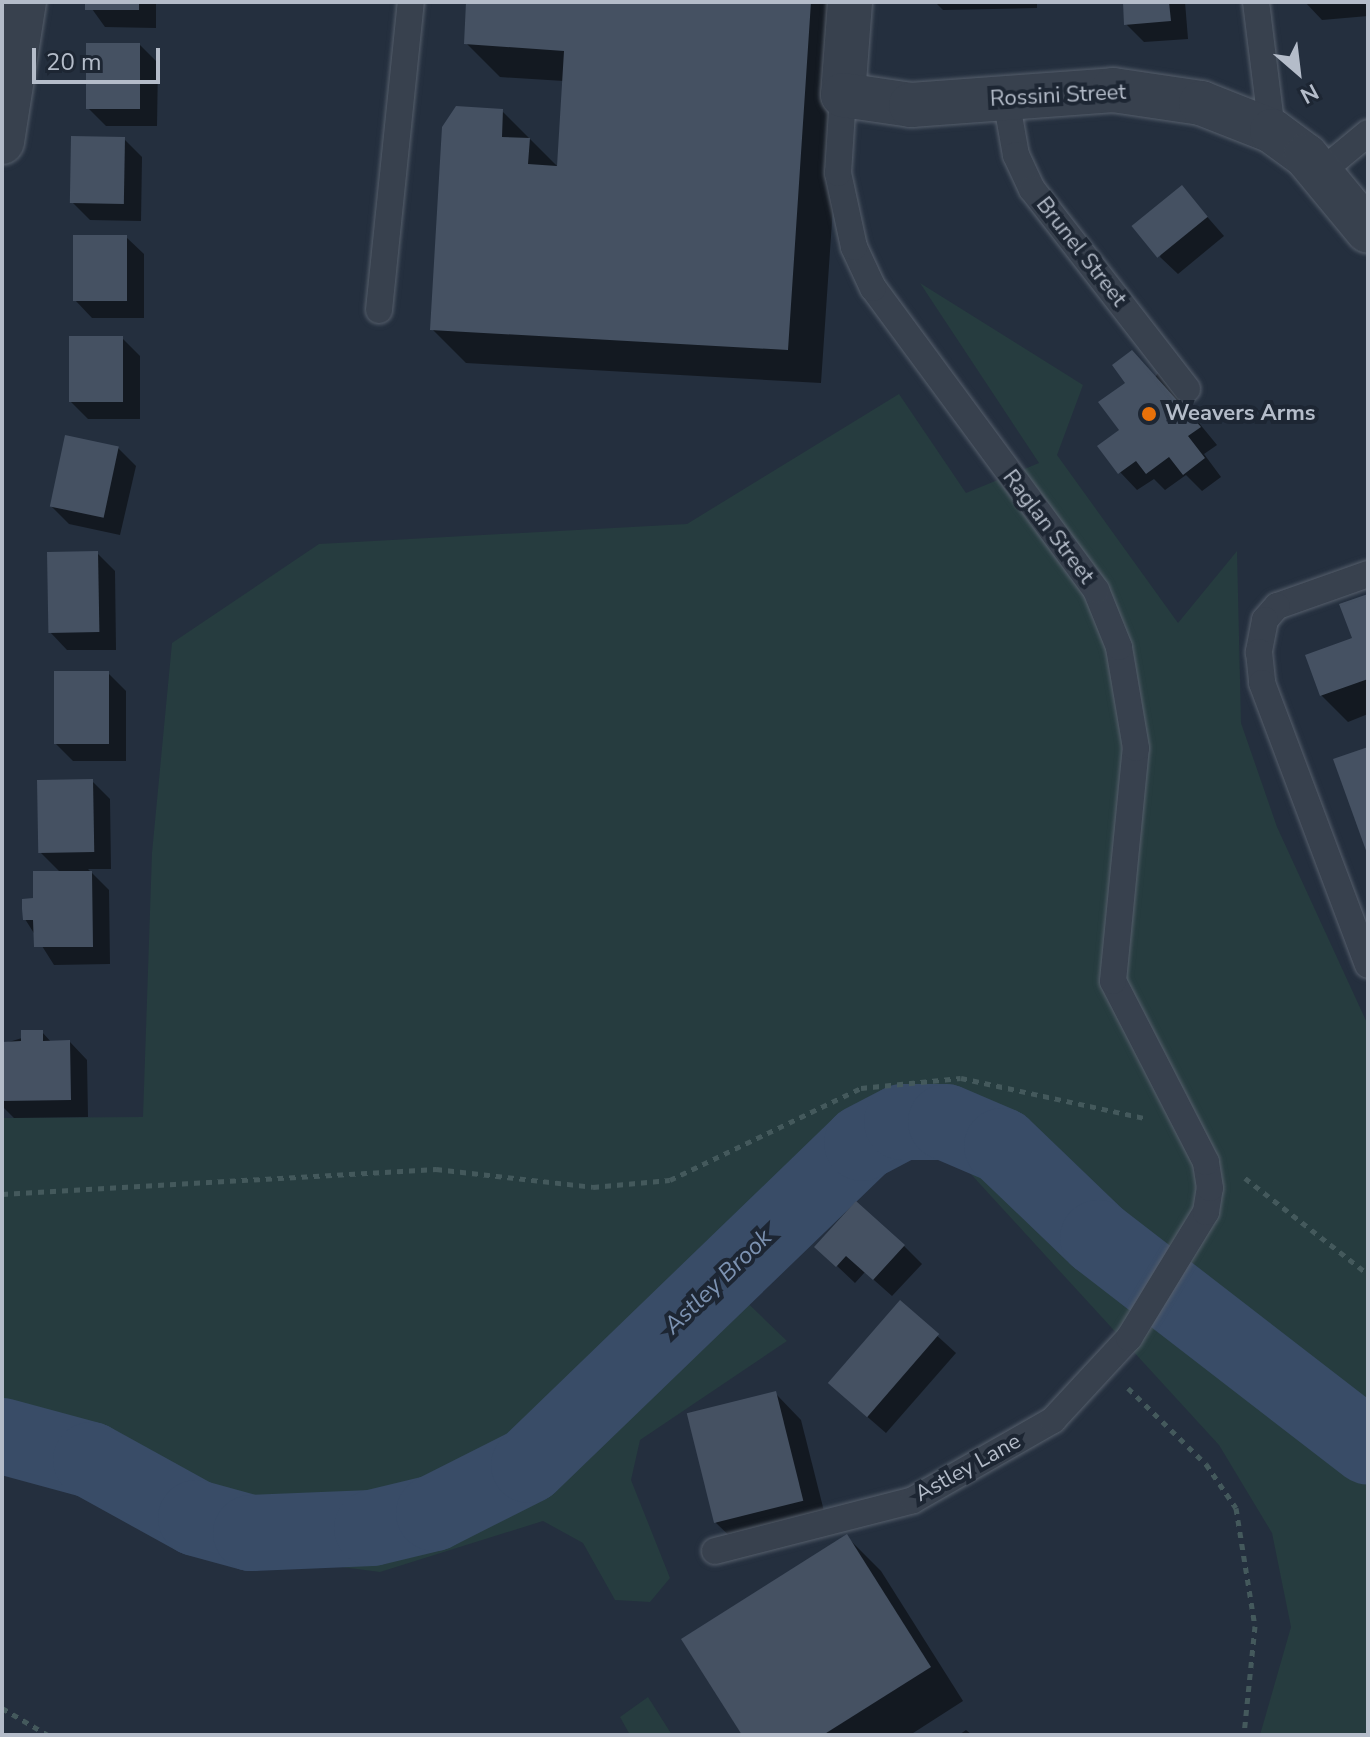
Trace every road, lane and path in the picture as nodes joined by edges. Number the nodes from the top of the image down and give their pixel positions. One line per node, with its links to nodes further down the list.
1 (24, 2): 9 (street)
2 (411, 2): 12 (lane)
3 (850, 2): 5 (street, Raglan Street)
4 (1256, 2): 7 (lane)
5 (843, 95): 6 (street, Rossini Street); 16 (lane, Raglan Street)
6 (1006, 99): 7 (street, Rossini Street); 13 (lane, Brunel Street)
7 (1272, 131): 10 (street, Rossini Street)
8 (1368, 133): 10 (lane)
9 (2, 142)
10 (1321, 172): 11 (street, Rossini Street)
11 (1368, 231)
12 (379, 310)
13 (1187, 389)
14 (1368, 574): 15 (lane)
15 (1368, 965)
16 (1189, 1132): 17 (path); 18 (lane, Raglan Street); 19 (path)
17 (2, 1194)
18 (1206, 1212): 20 (lane, Astley Lane)
19 (1368, 1274)
20 (1107, 1368): 21 (lane, Astley Lane); 24 (path)
21 (715, 1551)
22 (2, 1708): 23 (path)
23 (48, 1735)
24 (1244, 1735)

